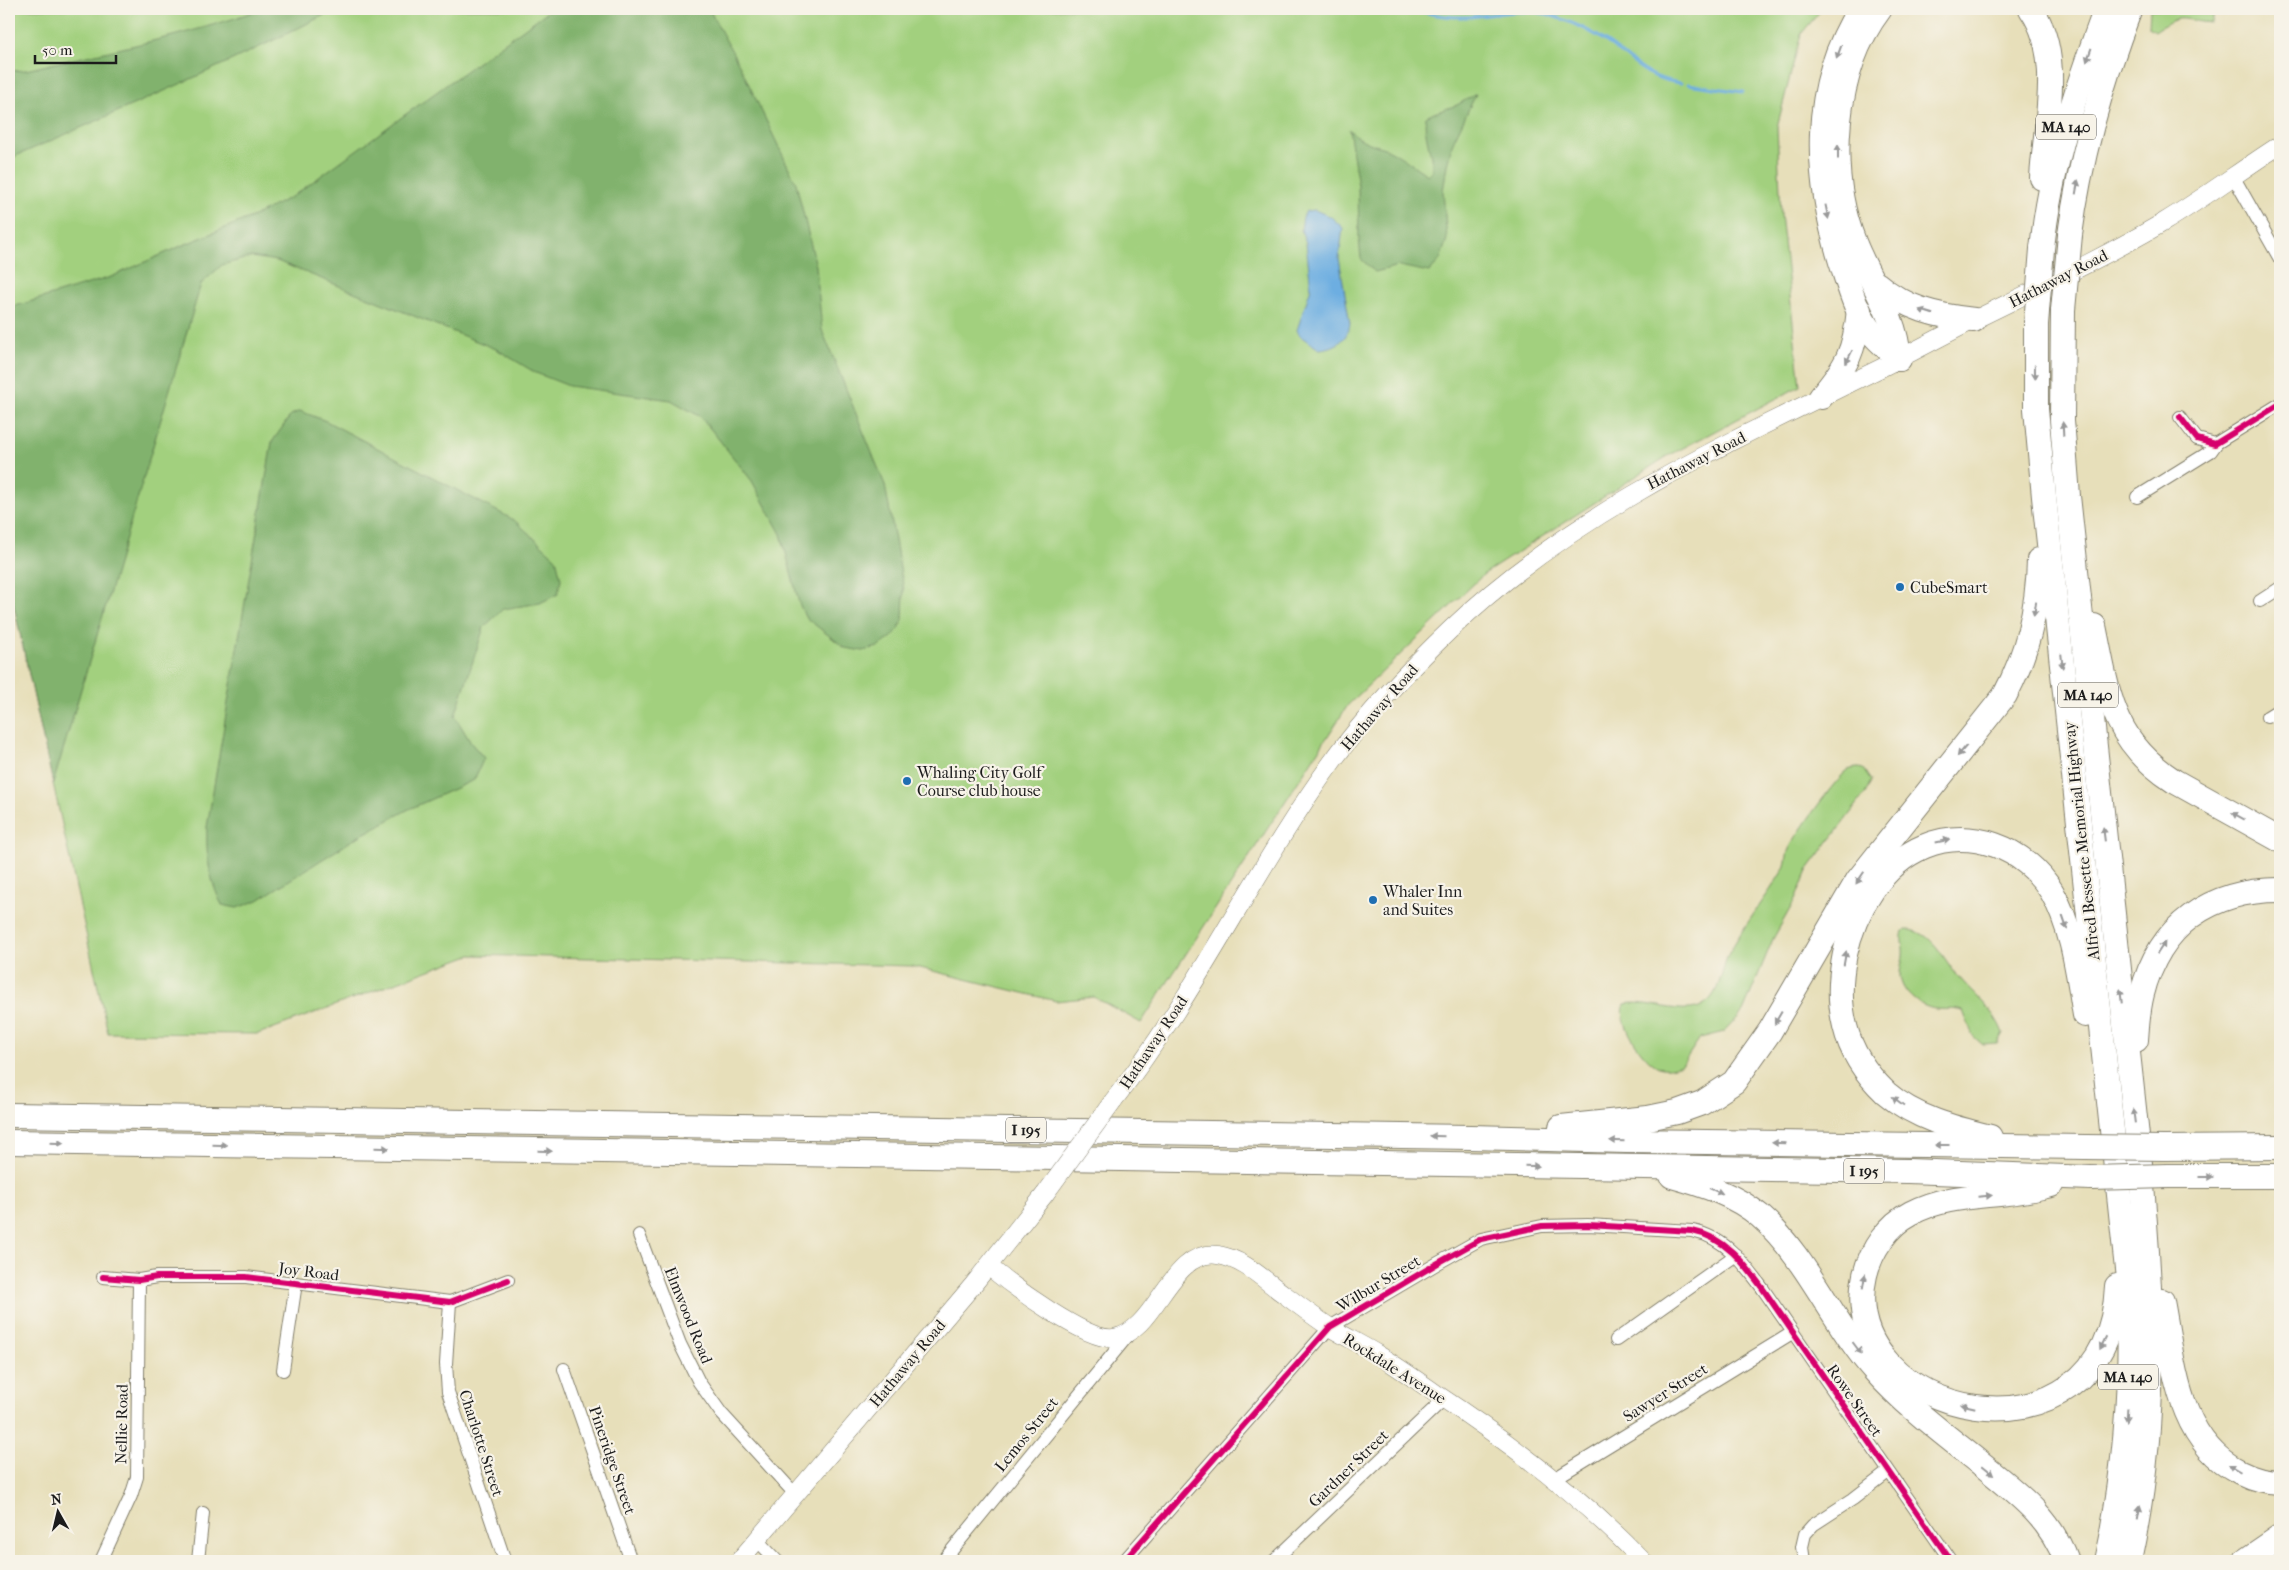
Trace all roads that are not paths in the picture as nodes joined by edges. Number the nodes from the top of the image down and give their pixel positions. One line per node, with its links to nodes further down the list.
1 (1860, 9): 11 (highway, one-way to 11)
2 (1880, 9): 10 (highway, one-way to 2)
3 (2031, 9): 8 (highway)
4 (2106, 9): 8 (highway, Alfred Bessette Memorial Highway / MA 140, one-way to 8)
5 (2130, 9): 19 (highway, Alfred Bessette Memorial Highway / MA 140, one-way to 5, bridge)
6 (2280, 145): 7 (main road, Hathaway Road)
7 (2233, 176): 9 (street); 12 (main road, Hathaway Road)
8 (2042, 243): 17 (highway, Alfred Bessette Memorial Highway / MA 140, one-way to 17, bridge)
9 (2280, 259)
10 (1873, 282): 12 (highway, one-way to 10); 13 (highway)
11 (1859, 310): 13 (highway); 14 (highway, one-way to 14)
12 (1974, 320): 13 (main road, Hathaway Road)
13 (1899, 359): 14 (main road, Hathaway Road)
14 (1821, 397): 45 (main road, Hathaway Road, bridge)
15 (2280, 404): 18 (street)
16 (2180, 417): 18 (street)
17 (2038, 438): 28 (highway, Alfred Bessette Memorial Highway / MA 140, one-way to 28); 31 (highway, one-way to 31)
18 (2216, 444): 20 (street)
19 (2064, 456): 25 (highway, one-way to 19); 27 (highway, Alfred Bessette Memorial Highway / MA 140, one-way to 19)
20 (2137, 497)
21 (2280, 588): 22 (street)
22 (2260, 600)
23 (2280, 709): 24 (street)
24 (2267, 717)
25 (2280, 840)
26 (2280, 890): 27 (highway, one-way to 26)
27 (2130, 1079): 43 (highway, Alfred Bessette Memorial Highway / MA 140, one-way to 27)
28 (2106, 1089): 33 (highway, one-way to 28); 41 (highway, Alfred Bessette Memorial Highway / MA 140)
29 (9, 1115): 31 (highway, I 195, one-way to 29)
30 (2280, 1131): 34 (highway)
31 (1470, 1137): 33 (highway, I 195, one-way to 31)
32 (9, 1142): 36 (highway, I 195, one-way to 36)
33 (2043, 1146): 34 (highway, I 195, bridge)
34 (2168, 1148): 35 (highway, I 195)
35 (2280, 1148)
36 (1636, 1168): 39 (highway, I 195); 77 (highway, one-way to 77)
37 (2280, 1176): 38 (highway, I 195)
38 (2242, 1177): 39 (highway, I 195, one-way to 38, bridge); 40 (highway)
39 (2092, 1178): 41 (highway, one-way to 39)
40 (2280, 1182)
41 (2118, 1192): 78 (highway, Alfred Bessette Memorial Highway / MA 140, one-way to 78)
42 (639, 1234): 61 (street, Elmwood Road)
43 (2146, 1234): 60 (highway, one-way to 43); 79 (highway, Alfred Bessette Memorial Highway / MA 140, one-way to 43)
44 (1736, 1255): 52 (street, Wilbur Street); 53 (street, Rowe Street); 54 (street)
45 (988, 1266): 51 (main road, Rockdale Avenue); 61 (main road, Hathaway Road)
46 (103, 1277): 47 (street, Joy Road)
47 (139, 1280): 49 (street, Joy Road); 65 (street, Nellie Road)
48 (508, 1280): 50 (street, Joy Road)
49 (296, 1283): 50 (street, Joy Road); 56 (street)
50 (450, 1302): 67 (street, Charlotte Street)
51 (1134, 1327): 52 (main road, Rockdale Avenue); 71 (street, Lemos Street)
52 (1330, 1327): 57 (main road, Rockdale Avenue); 72 (street, Wilbur Street)
53 (1792, 1334): 58 (street, Rowe Street); 59 (street, Sawyer Street)
54 (1616, 1340)
55 (564, 1369): 68 (street, Pineridge Street)
56 (284, 1370)
57 (1444, 1399): 59 (main road, Rockdale Avenue); 73 (street, Gardner Street)
58 (1888, 1472): 75 (street); 76 (street, Rowe Street)
59 (1554, 1479): 74 (main road, Rockdale Avenue)
60 (2280, 1482)
61 (795, 1494): 64 (main road, Hathaway Road)
62 (203, 1513): 66 (street)
63 (2280, 1537): 80 (highway)
64 (757, 1540): 69 (main road, Hathaway Road); 70 (street)
65 (100, 1561)
66 (198, 1561)
67 (505, 1561)
68 (632, 1561)
69 (739, 1561)
70 (777, 1561)
71 (943, 1561)
72 (1124, 1561)
73 (1274, 1561)
74 (1643, 1561)
75 (1804, 1561)
76 (1951, 1561)
77 (2066, 1561)
78 (2106, 1561)
79 (2129, 1561)
80 (2245, 1561)

